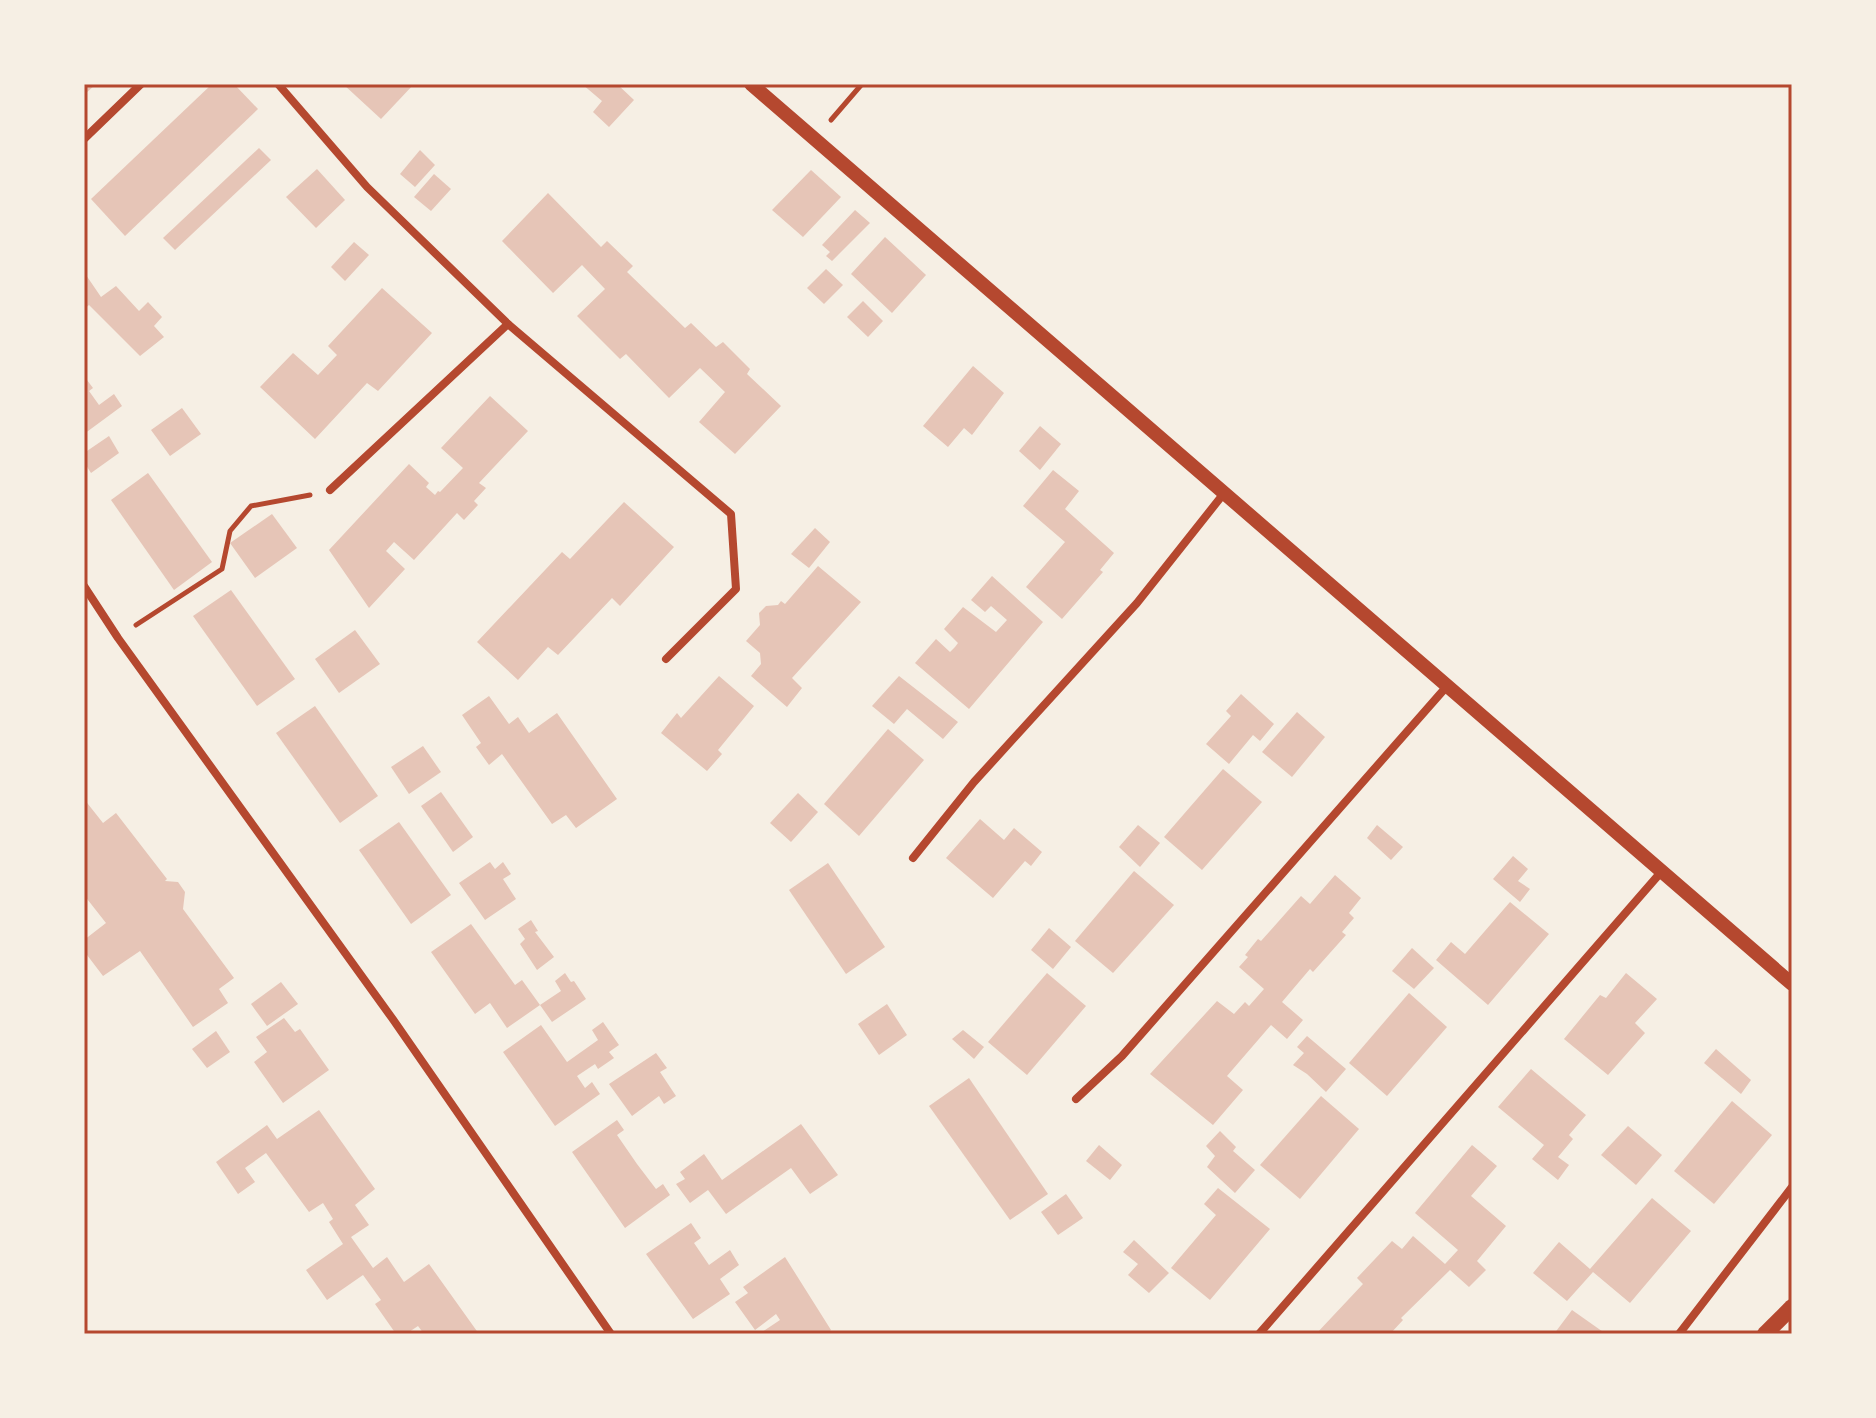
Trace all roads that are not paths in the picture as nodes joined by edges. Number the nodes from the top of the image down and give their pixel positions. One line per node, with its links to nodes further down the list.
1 (141, 84): 4 (street)
2 (278, 84): 5 (street)
3 (751, 84): 7 (street)
4 (84, 139)
5 (508, 324): 6 (street); 9 (street)
6 (330, 490)
7 (1225, 492): 10 (street); 11 (street)
8 (84, 586): 17 (street)
9 (666, 659)
10 (1448, 685): 12 (street); 14 (street)
11 (913, 858)
12 (1662, 871): 13 (street); 18 (street)
13 (1792, 984)
14 (1076, 1099)
15 (1792, 1187): 19 (street)
16 (1792, 1307): 20 (main road)
17 (611, 1334)
18 (1259, 1334)
19 (1679, 1334)
20 (1765, 1334)

